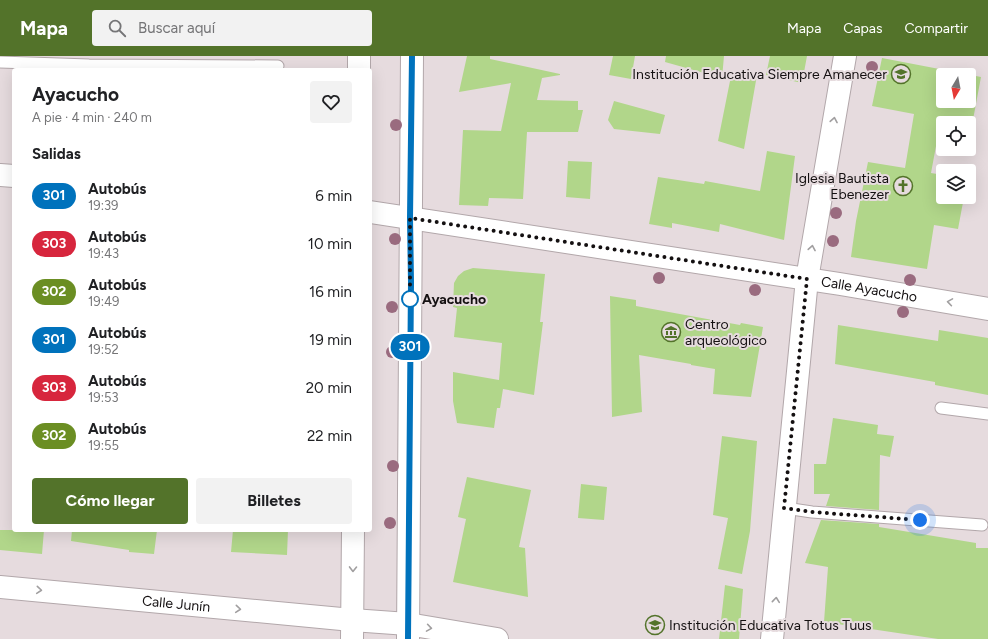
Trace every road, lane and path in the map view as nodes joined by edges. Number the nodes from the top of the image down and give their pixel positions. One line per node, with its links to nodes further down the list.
1 (359, 56): 6 (street)
2 (412, 56): 10 (street)
3 (845, 56): 11 (street, one-way to 3)
4 (0, 62): 5 (lane)
5 (278, 66)
6 (359, 68)
7 (0, 175): 8 (street)
8 (12, 176)
9 (372, 212): 10 (street, Calle Ayacucho)
10 (410, 218): 11 (street, Calle Ayacucho); 20 (street)
11 (807, 279): 12 (street, Calle Ayacucho, one-way to 11); 15 (street)
12 (988, 309)
13 (941, 408): 14 (lane)
14 (988, 414)
15 (784, 508): 16 (lane); 22 (street, one-way to 15)
16 (982, 525)
17 (353, 532): 19 (street, one-way to 19)
18 (0, 587): 19 (street, Calle Junín, one-way to 19)
19 (352, 630): 20 (street, Calle Junín)
20 (408, 632): 21 (street, Calle Junín, one-way to 21)
21 (497, 639)
22 (772, 639)

